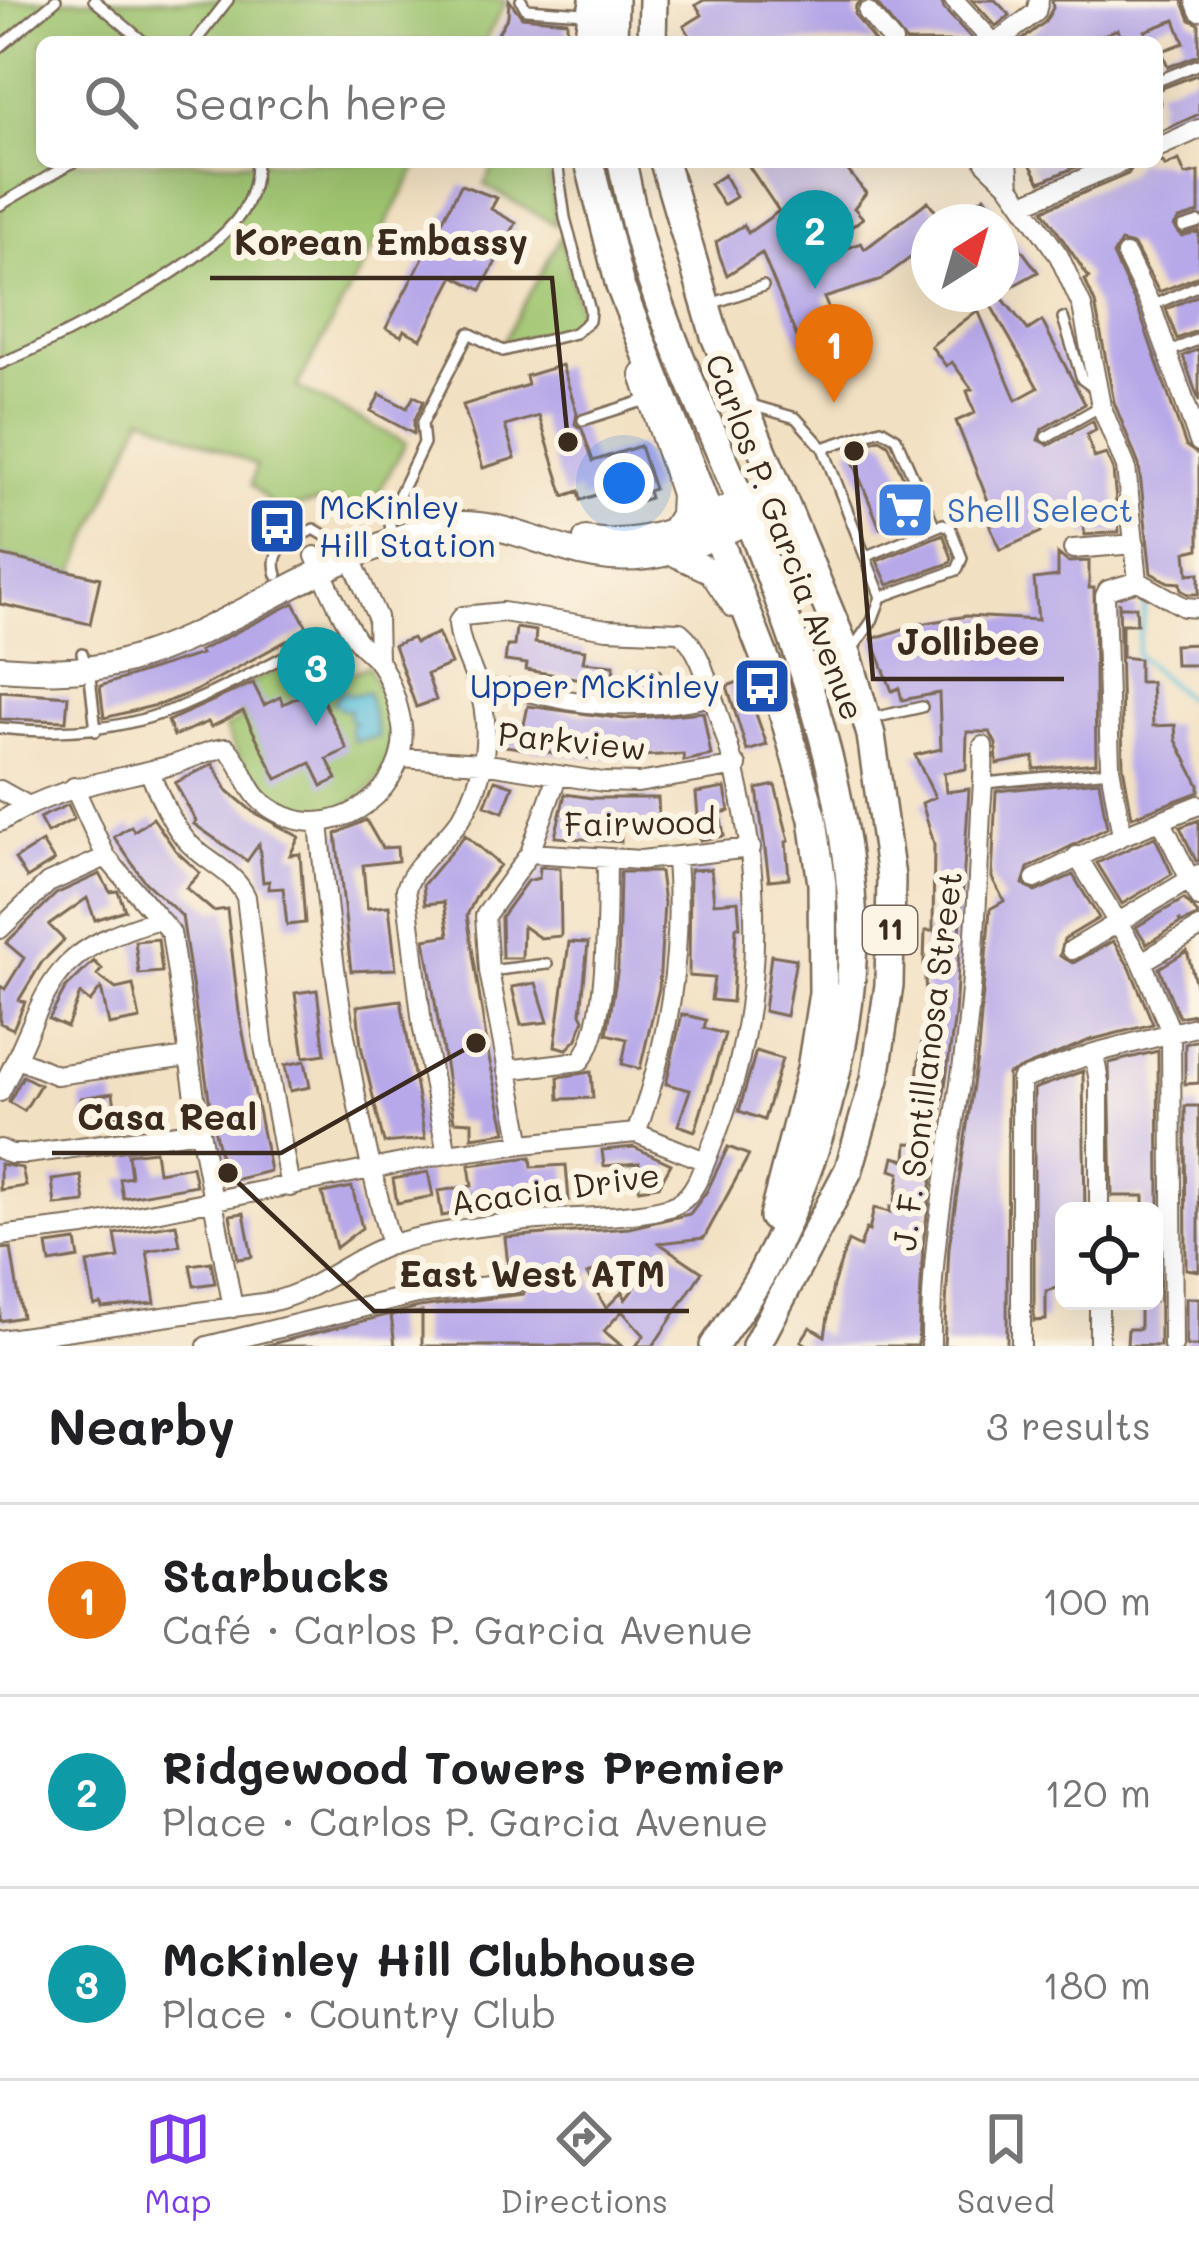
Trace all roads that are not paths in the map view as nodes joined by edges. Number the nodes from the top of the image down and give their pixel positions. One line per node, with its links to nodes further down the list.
1 (56, 0): 19 (lane)
2 (94, 0): 13 (lane)
3 (228, 0): 14 (lane)
4 (521, 0): 9 (lane)
5 (653, 0): 15 (main road)
6 (955, 0): 17 (street)
7 (1039, 0): 18 (street)
8 (1195, 0): 10 (street)
9 (549, 5): 12 (lane)
10 (1199, 10)
11 (868, 12): 16 (street)
12 (597, 14)
13 (137, 36)
14 (200, 36)
15 (652, 36)
16 (888, 36)
17 (988, 36)
18 (1002, 36)
19 (0, 46)
20 (1199, 64): 21 (lane)
21 (1163, 79)
22 (1199, 129): 23 (street)
23 (1163, 145)
24 (63, 168): 36 (lane)
25 (256, 168): 48 (lane)
26 (556, 168): 33 (lane)
27 (623, 168): 58 (main road, Carlos P. Garcia Avenue / 11)
28 (666, 168): 43 (main road, Carlos P. Garcia Avenue / 11)
29 (991, 168): 34 (street)
30 (1008, 168): 34 (street)
31 (1109, 168): 35 (street)
32 (583, 169): 33 (lane); 40 (main road)
33 (557, 175): 61 (lane)
34 (1010, 186): 35 (street)
35 (1023, 204): 51 (street)
36 (0, 205)
37 (1199, 222): 38 (lane)
38 (1183, 226)
39 (1126, 254): 44 (street)
40 (620, 286): 50 (main road); 59 (main road)
41 (763, 286): 43 (lane)
42 (1199, 286): 44 (lane)
43 (706, 306): 52 (main road, Carlos P. Garcia Avenue / 11)
44 (1151, 306): 47 (street)
45 (1063, 318): 51 (lane)
46 (1199, 339): 47 (lane)
47 (1168, 352): 49 (street)
48 (0, 364)
49 (1192, 396): 55 (street)
50 (650, 398): 53 (lane); 62 (main road)
51 (1099, 398): 54 (lane); 63 (street)
52 (742, 403): 56 (lane); 57 (main road, Carlos P. Garcia Avenue / 11)
53 (583, 420)
54 (1046, 437)
55 (1199, 440)
56 (823, 448): 60 (lane); 66 (lane)
57 (781, 493): 58 (main road); 74 (main road, Carlos P. Garcia Avenue / 11)
58 (744, 511): 59 (main road); 137 (main road, Carlos P. Garcia Avenue / 11)
59 (714, 525): 62 (main road); 78 (main road)
60 (935, 527): 66 (lane); 70 (lane)
61 (390, 533): 62 (main road); 64 (main road)
62 (674, 543): 78 (main road)
63 (1135, 544): 65 (street); 69 (street)
64 (345, 548): 67 (main road); 68 (lane); 76 (street)
65 (1072, 549)
66 (867, 556): 70 (lane)
67 (318, 563): 68 (main road); 75 (main road); 76 (street)
68 (277, 575): 75 (main road)
69 (1138, 581): 71 (street); 90 (street)
70 (881, 597): 74 (lane)
71 (1199, 608)
72 (313, 643): 84 (lane)
73 (0, 653): 75 (main road)
74 (848, 656): 82 (main road, Carlos P. Garcia Avenue / 11)
75 (85, 661): 77 (main road); 84 (lane)
76 (379, 661): 86 (street)
77 (0, 668)
78 (776, 687): 137 (main road)
79 (480, 692): 80 (street); 80 (street, Acacia Drive); 87 (street, Acacia Drive)
80 (712, 696): 88 (street, Acacia Drive)
81 (922, 707): 82 (lane)
82 (867, 719): 145 (main road, Carlos P. Garcia Avenue / 11)
83 (0, 728): 84 (lane)
84 (96, 731)
85 (983, 746): 92 (street, J. F. Sontillanosa Street)
86 (400, 758): 87 (street, Parkview); 99 (street)
87 (482, 763): 91 (street, Parkview); 129 (street, Acacia Drive)
88 (736, 766): 91 (street, Parkview); 101 (street, Acacia Drive)
89 (149, 771): 93 (street); 99 (street); 132 (street)
90 (1111, 771): 92 (lane); 100 (street)
91 (557, 777): 102 (street)
92 (985, 783): 146 (street, J. F. Sontillanosa Street)
93 (74, 787): 95 (street); 104 (street)
94 (0, 790): 95 (street)
95 (27, 805): 98 (street)
96 (1199, 805): 97 (street)
97 (1162, 821): 100 (street); 107 (street)
98 (0, 822)
99 (319, 822): 131 (street)
100 (1122, 836): 103 (street)
101 (751, 848): 105 (street, Fairwood); 130 (street, Acacia Drive)
102 (530, 854): 106 (street, Fairwood); 117 (street)
103 (1077, 856): 108 (street); 111 (street)
104 (106, 857): 110 (street); 113 (street)
105 (676, 858): 106 (street, Fairwood); 126 (street)
106 (607, 860): 123 (street)
107 (1193, 877): 109 (street); 111 (street)
108 (1035, 879)
109 (1199, 898)
110 (159, 919): 121 (street); 122 (street)
111 (1119, 922): 114 (street); 115 (street)
112 (1199, 928): 115 (street)
113 (0, 929)
114 (1072, 950)
115 (1142, 962): 119 (street)
116 (547, 964): 117 (lane)
117 (489, 970): 123 (street)
118 (1199, 1026): 119 (street)
119 (1172, 1032): 120 (street); 149 (street)
120 (1094, 1053): 134 (street); 147 (street)
121 (188, 1058): 122 (street); 125 (street)
122 (18, 1059): 124 (street)
123 (507, 1070): 127 (street)
124 (0, 1092)
125 (200, 1131): 128 (street); 133 (street)
126 (636, 1133): 127 (street); 130 (street)
127 (522, 1144): 129 (street)
128 (0, 1149)
129 (447, 1154): 131 (street)
130 (705, 1161): 136 (street, Acacia Drive)
131 (370, 1170): 132 (street); 136 (street)
132 (290, 1187): 133 (street)
133 (214, 1202): 135 (street); 139 (street)
134 (1099, 1202)
135 (0, 1236)
136 (391, 1245): 139 (street, Acacia Drive)
137 (764, 1270): 144 (main road, Carlos P. Garcia Avenue / 11)
138 (517, 1283): 142 (street)
139 (233, 1308): 141 (street, Acacia Drive)
140 (1099, 1310): 148 (street)
141 (0, 1340)
142 (232, 1344): 143 (street)
143 (207, 1346)
144 (714, 1346)
145 (756, 1346)
146 (931, 1346)
147 (1021, 1346)
148 (1099, 1346)
149 (1173, 1346)

